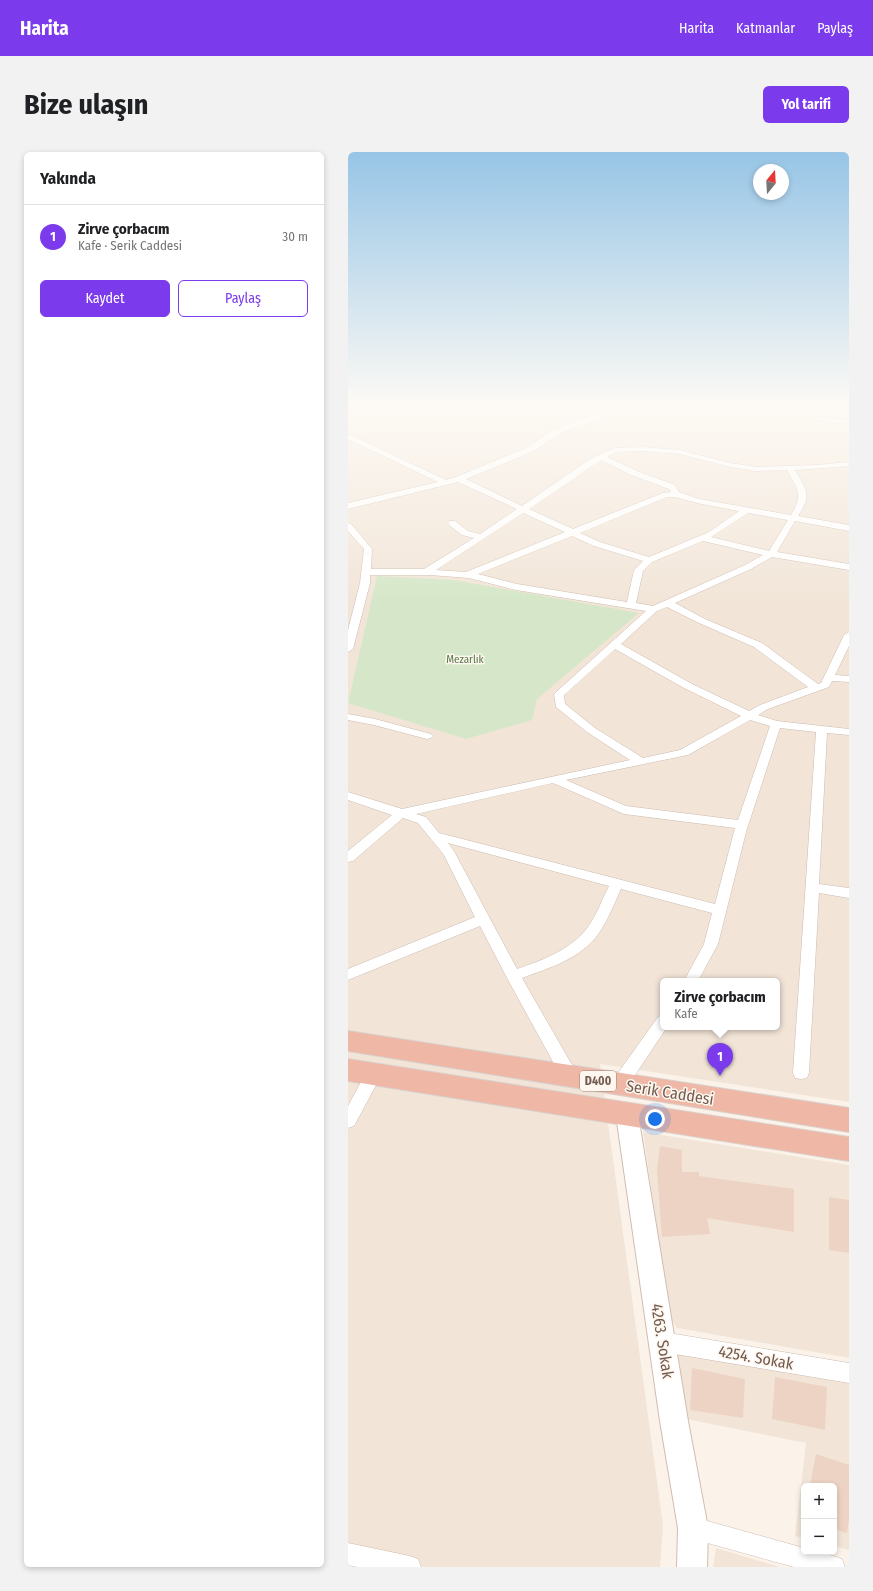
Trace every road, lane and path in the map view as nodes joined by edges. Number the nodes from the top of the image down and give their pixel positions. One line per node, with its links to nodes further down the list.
1 (422, 471): 7 (street)
2 (478, 471): 6 (street)
3 (581, 471): 10 (street)
4 (630, 471): 8 (street)
5 (792, 471): 12 (street)
6 (459, 479): 7 (street); 10 (street)
7 (447, 483): 9 (street)
8 (676, 494): 11 (street); 16 (street)
9 (348, 506)
10 (524, 508): 16 (street); 17 (street)
11 (746, 510): 12 (street); 19 (street)
12 (793, 518): 15 (street); 20 (street)
13 (452, 523): 17 (street)
14 (348, 526): 18 (street)
15 (849, 528)
16 (575, 533): 21 (street); 25 (street)
17 (482, 537): 24 (street)
18 (353, 538): 23 (street)
19 (703, 538): 20 (street); 21 (street)
20 (772, 554): 22 (street); 26 (street)
21 (649, 560): 27 (street)
22 (849, 567)
23 (366, 572): 24 (street); 30 (street)
24 (426, 572): 25 (street)
25 (467, 575): 27 (street)
26 (667, 603): 28 (street); 34 (street)
27 (630, 605): 28 (street)
28 (654, 609): 31 (street)
29 (849, 636): 32 (street)
30 (349, 643)
31 (614, 644): 35 (street); 41 (street)
32 (829, 678): 33 (street); 34 (street)
33 (849, 679)
34 (816, 688): 35 (street)
35 (750, 716): 37 (street); 41 (street)
36 (348, 717): 40 (street)
37 (776, 724): 38 (street); 45 (street)
38 (822, 729): 39 (street); 49 (street)
39 (849, 732)
40 (427, 736)
41 (640, 762): 42 (street)
42 (554, 779): 44 (street); 45 (street)
43 (348, 796): 44 (street)
44 (402, 813): 46 (street); 47 (street)
45 (742, 825): 51 (street)
46 (436, 836): 48 (street); 52 (street)
47 (348, 858)
48 (617, 884): 51 (street); 54 (street)
49 (812, 887): 50 (street); 59 (street)
50 (849, 893)
51 (720, 910): 55 (street)
52 (484, 919): 53 (street); 54 (street)
53 (348, 975)
54 (514, 976): 60 (street)
55 (692, 978)
56 (660, 1025): 61 (street)
57 (348, 1041): 60 (highway, Serik Caddesi / D400)
58 (361, 1072): 62 (highway, Serik Caddesi / D400); 64 (street)
59 (801, 1073)
60 (570, 1077): 61 (highway, Serik Caddesi / D400)
61 (619, 1084): 63 (highway, Serik Caddesi / D400)
62 (627, 1115): 65 (highway, Serik Caddesi / D400); 66 (street, 4263. Sokak)
63 (849, 1120)
64 (348, 1121)
65 (849, 1149)
66 (663, 1342): 67 (street, 4254. Sokak); 68 (street, 4263. Sokak)
67 (849, 1373)
68 (693, 1528): 71 (street, 4263. Sokak); 72 (street)
69 (348, 1554): 70 (street)
70 (410, 1567)
71 (692, 1567)
72 (834, 1567)

